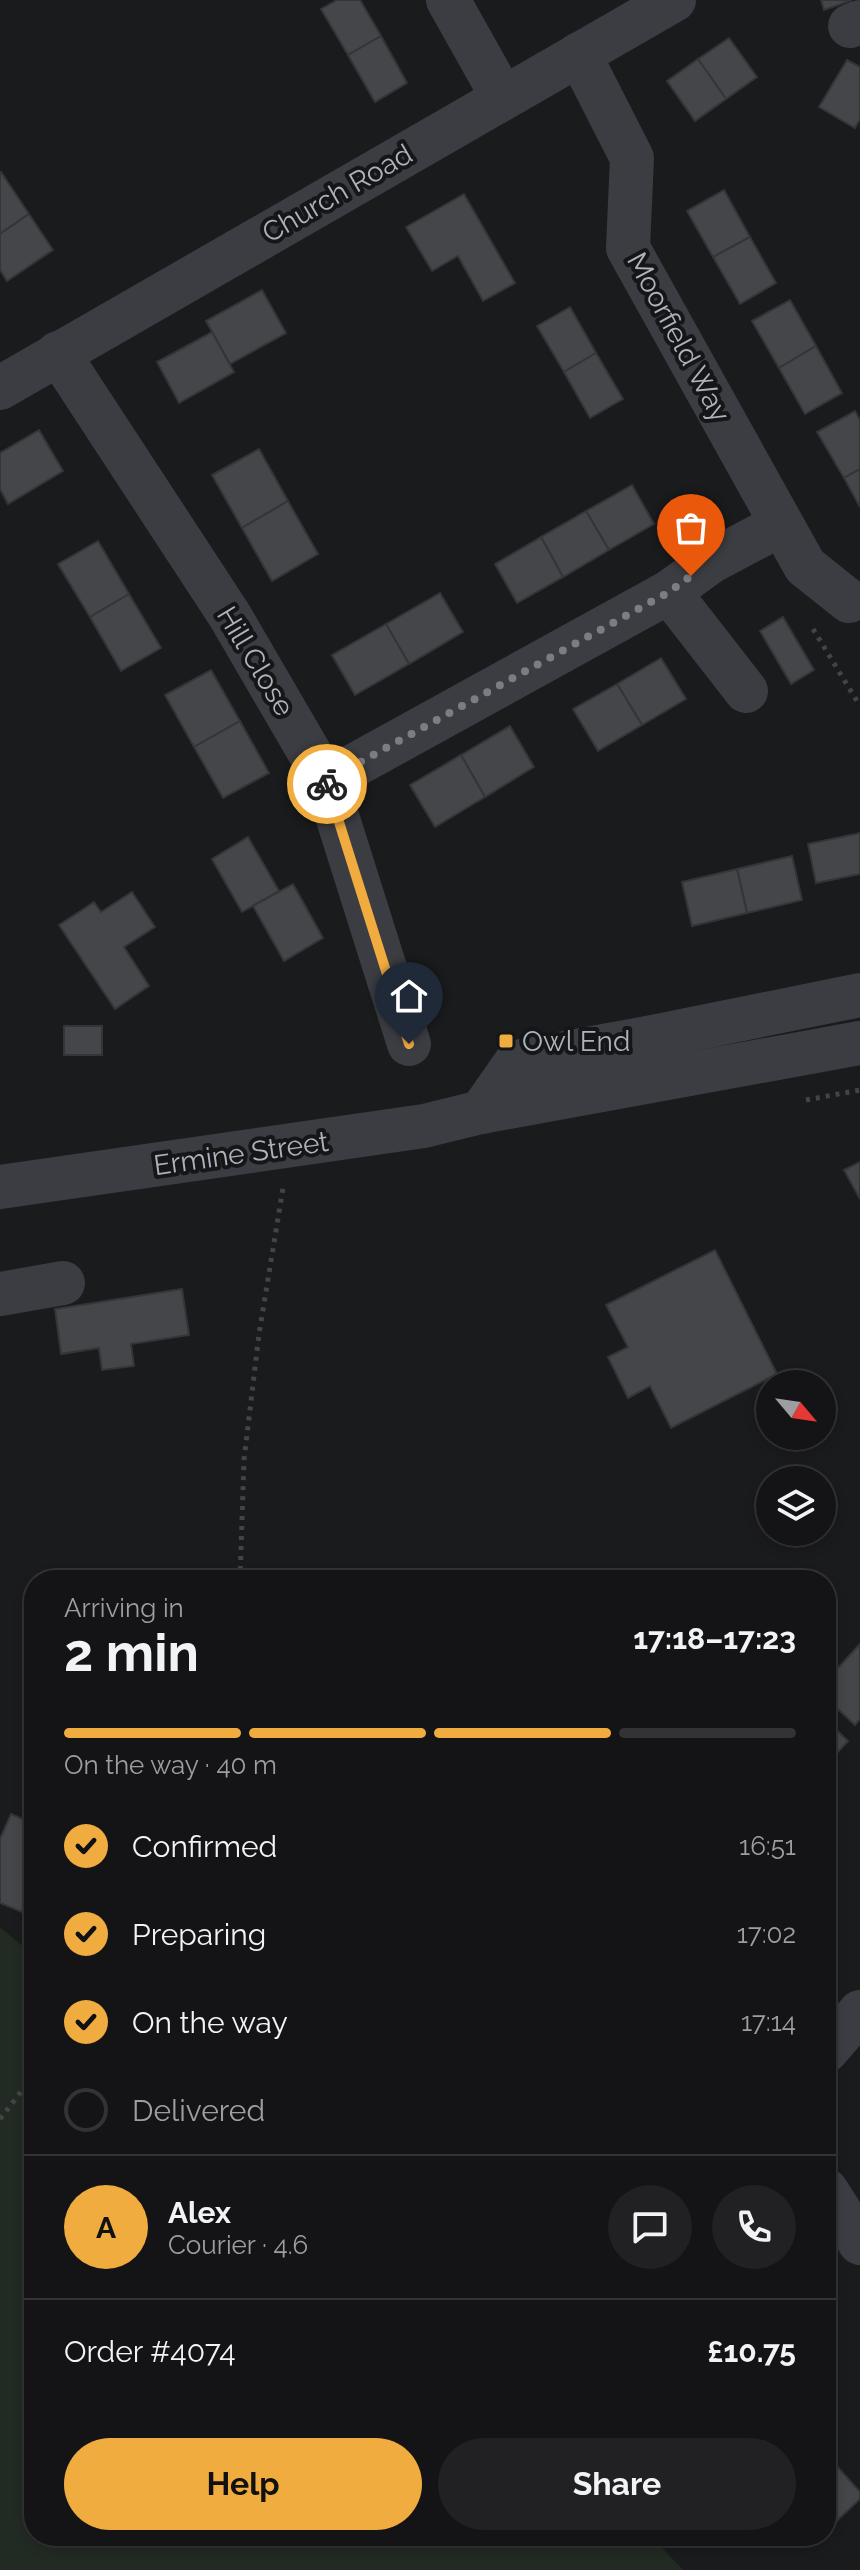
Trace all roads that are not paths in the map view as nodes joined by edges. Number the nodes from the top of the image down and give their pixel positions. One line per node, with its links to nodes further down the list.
1 (448, 0): 4 (street)
2 (674, 0): 3 (street, Church Road)
3 (579, 54): 4 (street, Church Road); 7 (street, Moorfield Way)
4 (503, 98): 5 (street, Church Road)
5 (58, 353): 6 (street, Church Road); 11 (street, Hill Close)
6 (0, 388)
7 (780, 525): 8 (street); 9 (street, Moorfield Way)
8 (669, 592): 10 (street); 11 (street)
9 (849, 601)
10 (746, 691)
11 (326, 781): 14 (street, Hill Close)
12 (860, 995): 15 (street)
13 (860, 1043): 15 (street, Ermine Street)
14 (409, 1044)
15 (481, 1112): 16 (street, Ermine Street)
16 (0, 1187)
17 (63, 1283): 18 (street)
18 (0, 1294)
19 (860, 2012): 20 (street)
20 (836, 2040)
21 (836, 2206): 22 (street)
22 (860, 2243)

